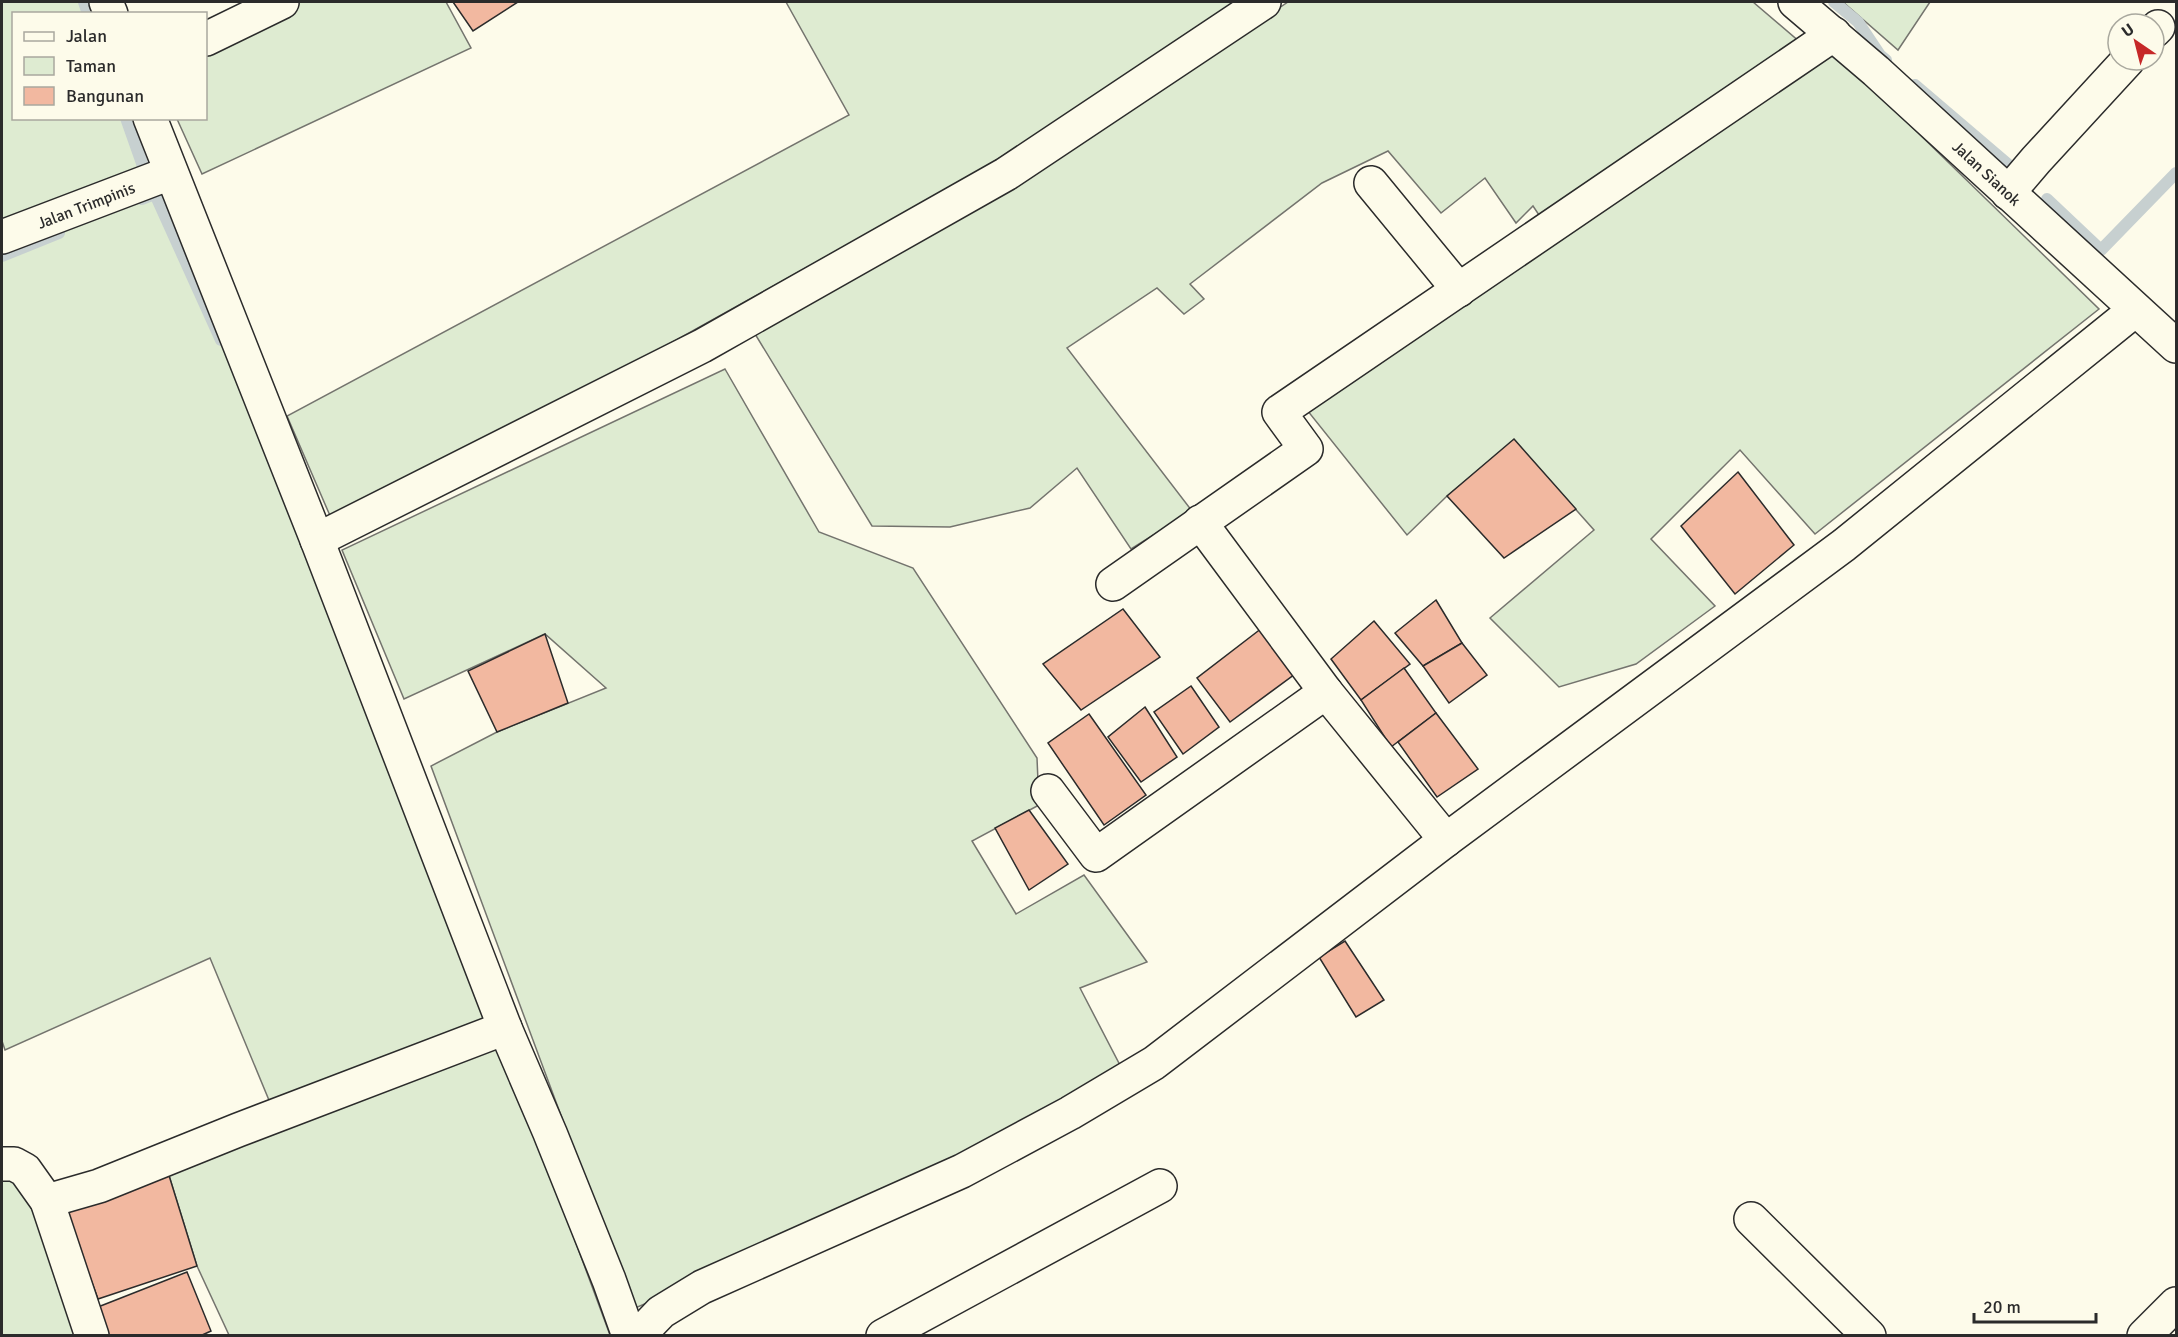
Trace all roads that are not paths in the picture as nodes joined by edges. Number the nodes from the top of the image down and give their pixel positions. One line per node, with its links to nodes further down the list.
1 (282, 2): 5 (street)
2 (1264, 2): 16 (street)
3 (1795, 2): 4 (street, Jalan Sianok)
4 (1834, 34): 10 (street, Jalan Sianok); 12 (street)
5 (207, 39)
6 (2117, 72): 10 (street)
7 (151, 120): 8 (street)
8 (170, 173): 11 (street, Jalan Trimpinis); 16 (street)
9 (1371, 183): 12 (street)
10 (2008, 193): 13 (street, Jalan Sianok)
11 (2, 237)
12 (1460, 290): 15 (street)
13 (2135, 310): 14 (street, Jalan Sianok); 20 (street)
14 (2176, 346)
15 (1200, 522): 17 (street); 18 (street)
16 (317, 540): 21 (street)
17 (1113, 584)
18 (1326, 692): 19 (street); 20 (street)
19 (1048, 791)
20 (1446, 840): 29 (street)
21 (505, 1028): 24 (street); 28 (street)
22 (2, 1164): 24 (street)
23 (1160, 1186): 30 (street)
24 (47, 1201): 27 (street)
25 (1751, 1219): 31 (street)
26 (2176, 1304): 32 (street)
27 (92, 1335)
28 (629, 1335)
29 (638, 1335)
30 (883, 1335)
31 (1869, 1335)
32 (2144, 1335)

